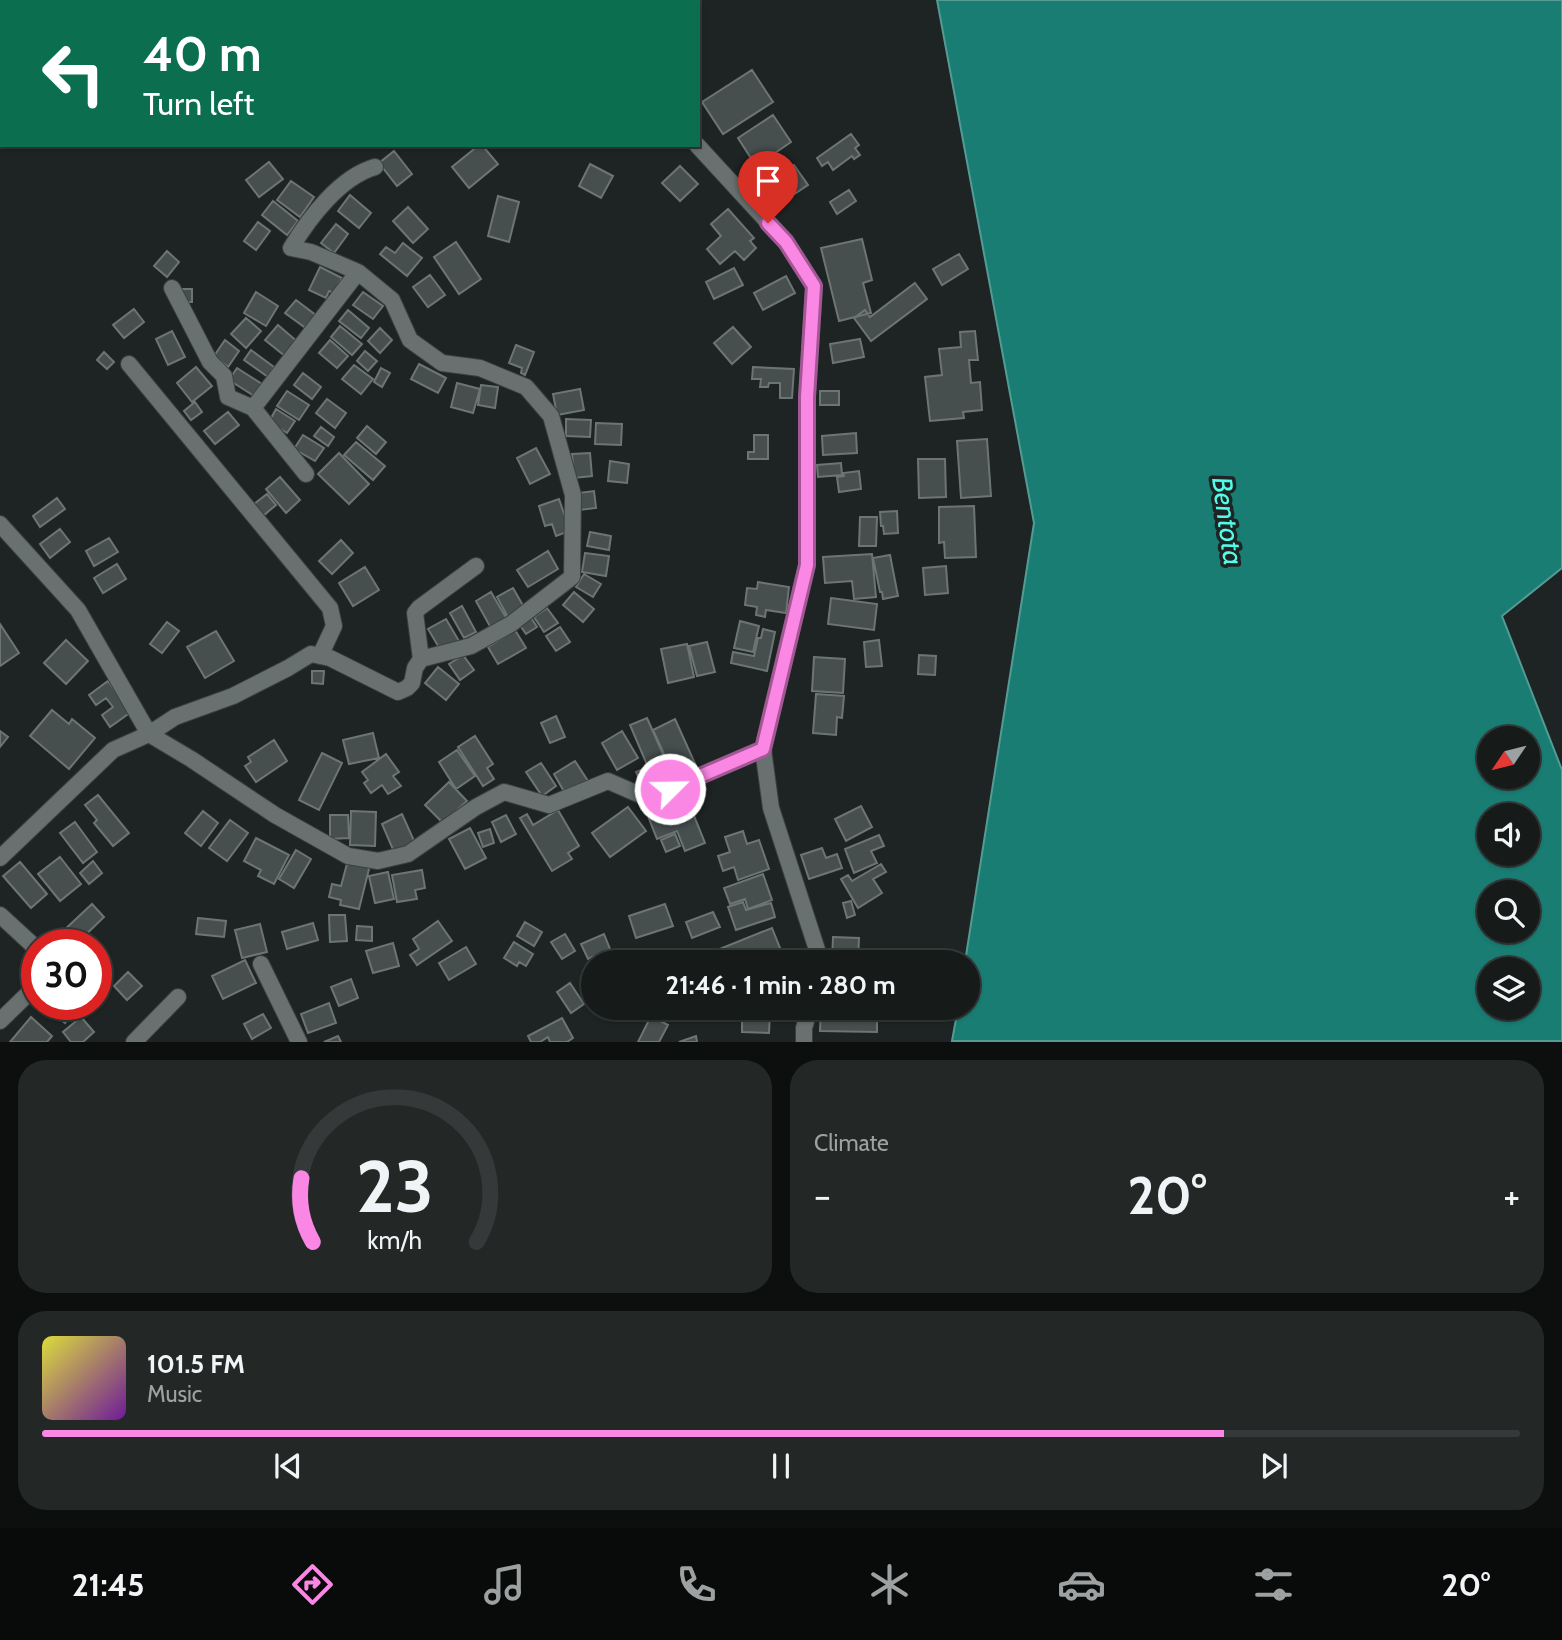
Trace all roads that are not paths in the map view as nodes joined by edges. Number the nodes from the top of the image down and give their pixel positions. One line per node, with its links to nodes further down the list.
1 (699, 147): 13 (street)
2 (375, 167): 3 (street)
3 (358, 272): 6 (street); 11 (street)
4 (172, 288): 6 (street)
5 (129, 364): 10 (street)
6 (253, 408): 7 (street)
7 (306, 474)
8 (0, 524): 12 (street)
9 (476, 566): 11 (street)
10 (320, 656): 11 (street); 12 (street)
11 (421, 659)
12 (149, 734): 13 (street); 14 (street)
13 (763, 749): 17 (street)
14 (0, 858)
15 (0, 915): 16 (street)
16 (21, 934)
17 (817, 950)
18 (261, 964): 24 (street)
19 (178, 996): 23 (street)
20 (21, 1001): 22 (street)
21 (806, 1020): 25 (street)
22 (0, 1021)
23 (134, 1041)
24 (299, 1041)
25 (804, 1041)

